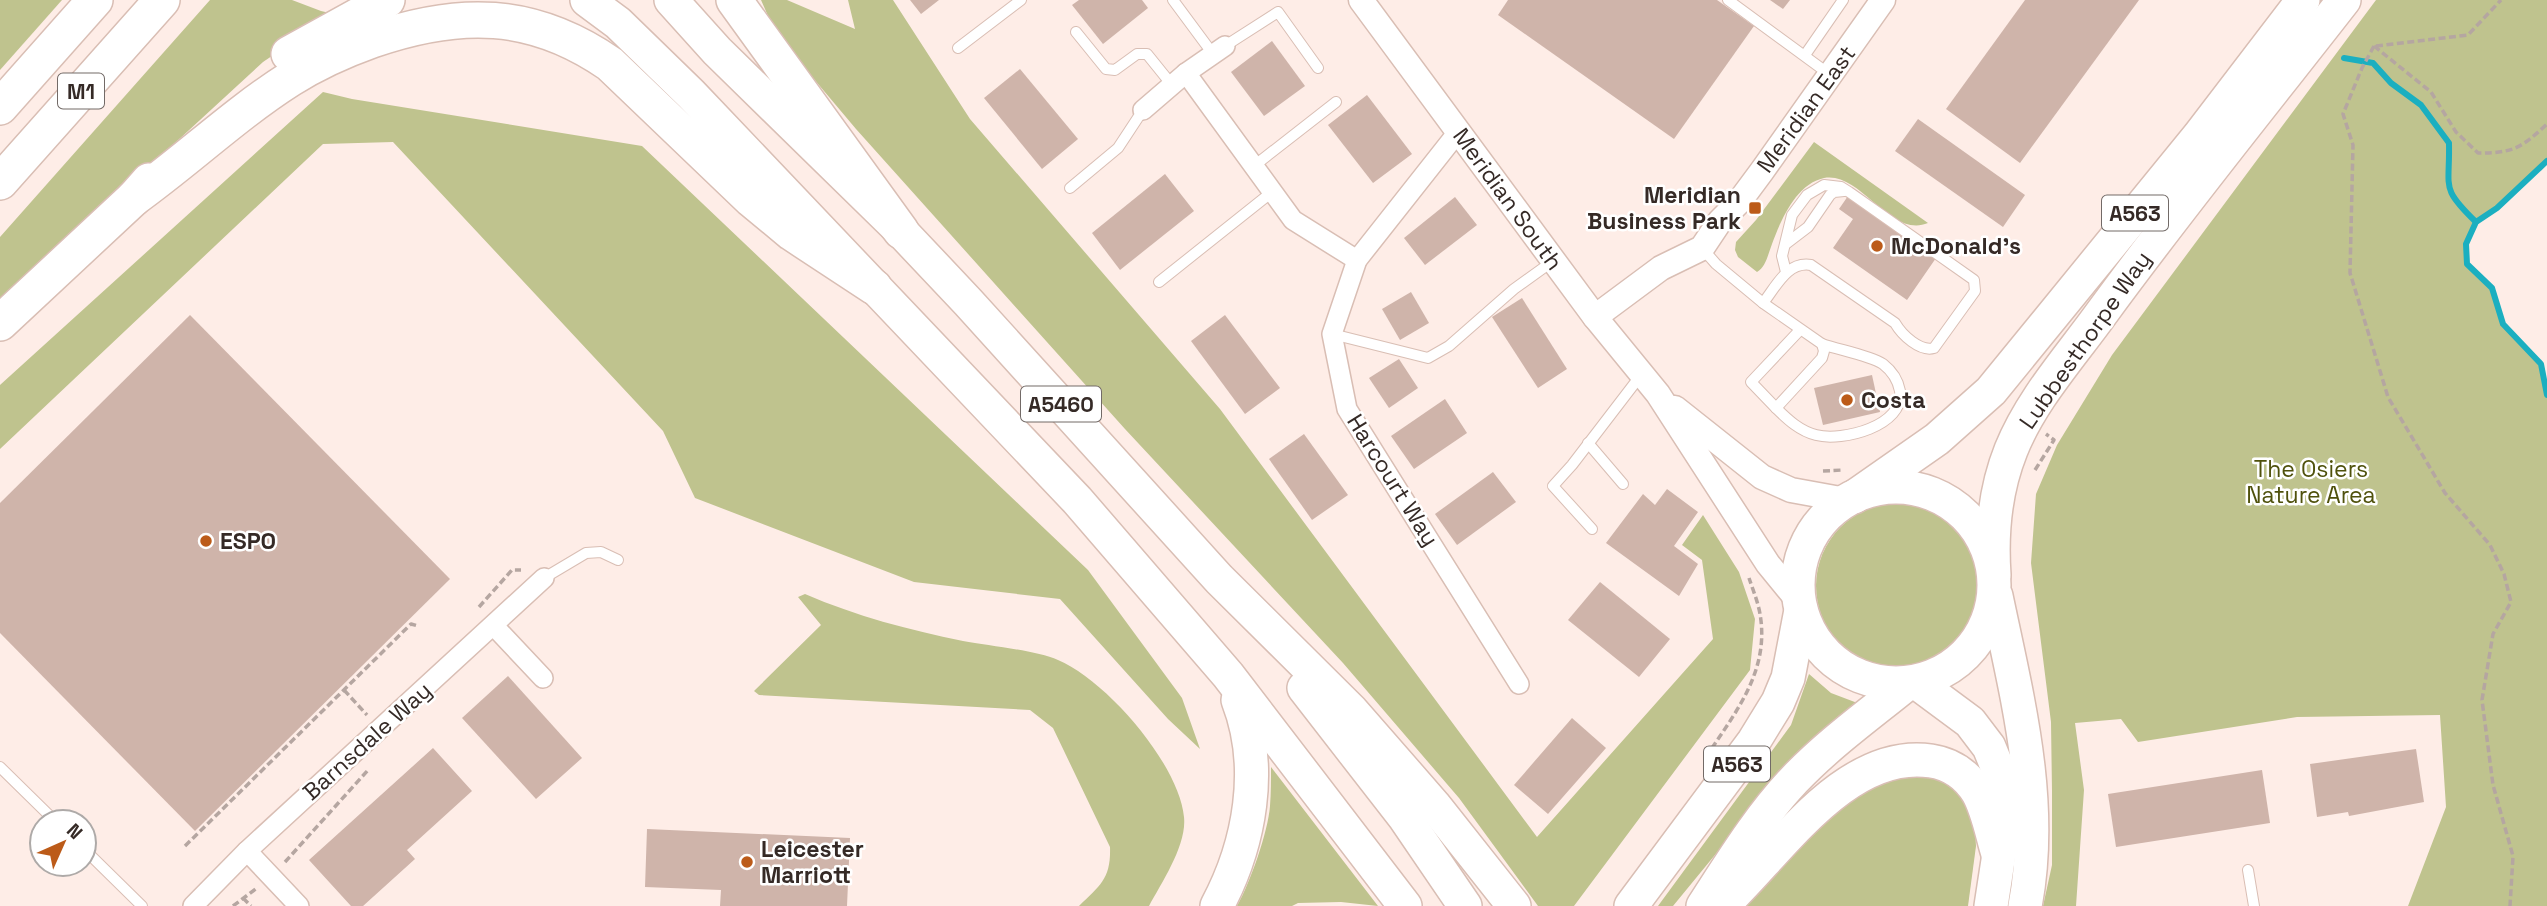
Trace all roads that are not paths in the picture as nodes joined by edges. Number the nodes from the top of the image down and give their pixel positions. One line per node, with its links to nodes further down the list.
1 (95, 0): 23 (highway, M1)
2 (162, 0): 27 (highway, M1)
3 (387, 0): 31 (highway)
4 (587, 0): 39 (highway, A5460)
5 (671, 0): 32 (highway, A5460)
6 (734, 0): 32 (highway)
7 (1021, 0): 16 (lane)
8 (1173, 0): 17 (lane)
9 (1361, 0): 25 (street, Meridian South)
10 (1728, 0): 18 (lane)
11 (1843, 0): 18 (lane)
12 (1883, 0): 20 (street, Meridian East)
13 (2304, 0): 51 (highway, Lubbesthorpe Way / A563)
14 (2344, 0): 56 (highway, Lubbesthorpe Way / A563)
15 (1076, 32): 21 (lane)
16 (958, 48)
17 (1219, 50): 19 (lane); 21 (street)
18 (1805, 55): 20 (lane)
19 (1318, 68)
20 (1831, 76): 34 (street, Meridian East)
21 (1179, 79): 24 (street); 26 (street)
22 (1336, 102): 26 (lane)
23 (0, 107)
24 (1143, 110): 28 (lane)
25 (1458, 132): 35 (street); 36 (street, Meridian South)
26 (1254, 166): 29 (street)
27 (0, 182)
28 (1070, 188)
29 (1272, 192): 35 (street); 38 (lane)
30 (1849, 192): 33 (lane); 33 (lane); 37 (lane)
31 (134, 198): 39 (highway); 42 (highway)
32 (901, 231): 55 (highway, A5460)
33 (1787, 243): 37 (lane)
34 (1702, 248): 40 (lane); 41 (street, Meridian East)
35 (1357, 260): 44 (street)
36 (1553, 260): 41 (street, Meridian South); 44 (lane)
37 (1786, 272): 40 (lane)
38 (1159, 282)
39 (874, 287): 59 (highway, A5460)
40 (1763, 303): 43 (lane)
41 (1595, 317): 46 (street, Meridian South)
42 (0, 323)
43 (1799, 331): 45 (lane); 48 (lane)
44 (1332, 334): 62 (street, Harcourt Way)
45 (1822, 344): 48 (lane); 48 (lane)
46 (1642, 374): 47 (street, Meridian South); 49 (lane)
47 (1658, 394): 51 (street, Meridian South); 57 (street, Meridian South)
48 (1776, 408)
49 (1588, 443): 50 (lane); 52 (lane)
50 (1623, 484)
51 (1849, 489): 56 (highway); 57 (highway)
52 (1591, 529)
53 (618, 560): 54 (lane)
54 (544, 578): 58 (street, Barnsdale Way)
55 (1219, 579): 75 (highway, A5460); 76 (highway)
56 (1994, 580): 61 (highway); 80 (highway)
57 (1800, 606): 61 (highway); 69 (highway, A563)
58 (494, 626): 60 (street); 65 (street, Barnsdale Way)
59 (1228, 675): 73 (highway); 74 (highway, A5460)
60 (543, 678)
61 (1912, 682): 66 (highway); 77 (highway, A563)
62 (1519, 684)
63 (0, 767): 64 (lane)
64 (42, 808)
65 (247, 851): 71 (street, Barnsdale Way); 72 (street)
66 (1998, 854): 78 (highway); 79 (highway)
67 (98, 863): 70 (lane)
68 (2249, 870): 81 (lane)
69 (1633, 904)
70 (142, 906)
71 (193, 906)
72 (299, 906)
73 (1217, 906)
74 (1405, 906)
75 (1465, 906)
76 (1514, 906)
77 (1703, 906)
78 (1722, 906)
79 (1991, 906)
80 (2025, 906)
81 (2253, 906)

